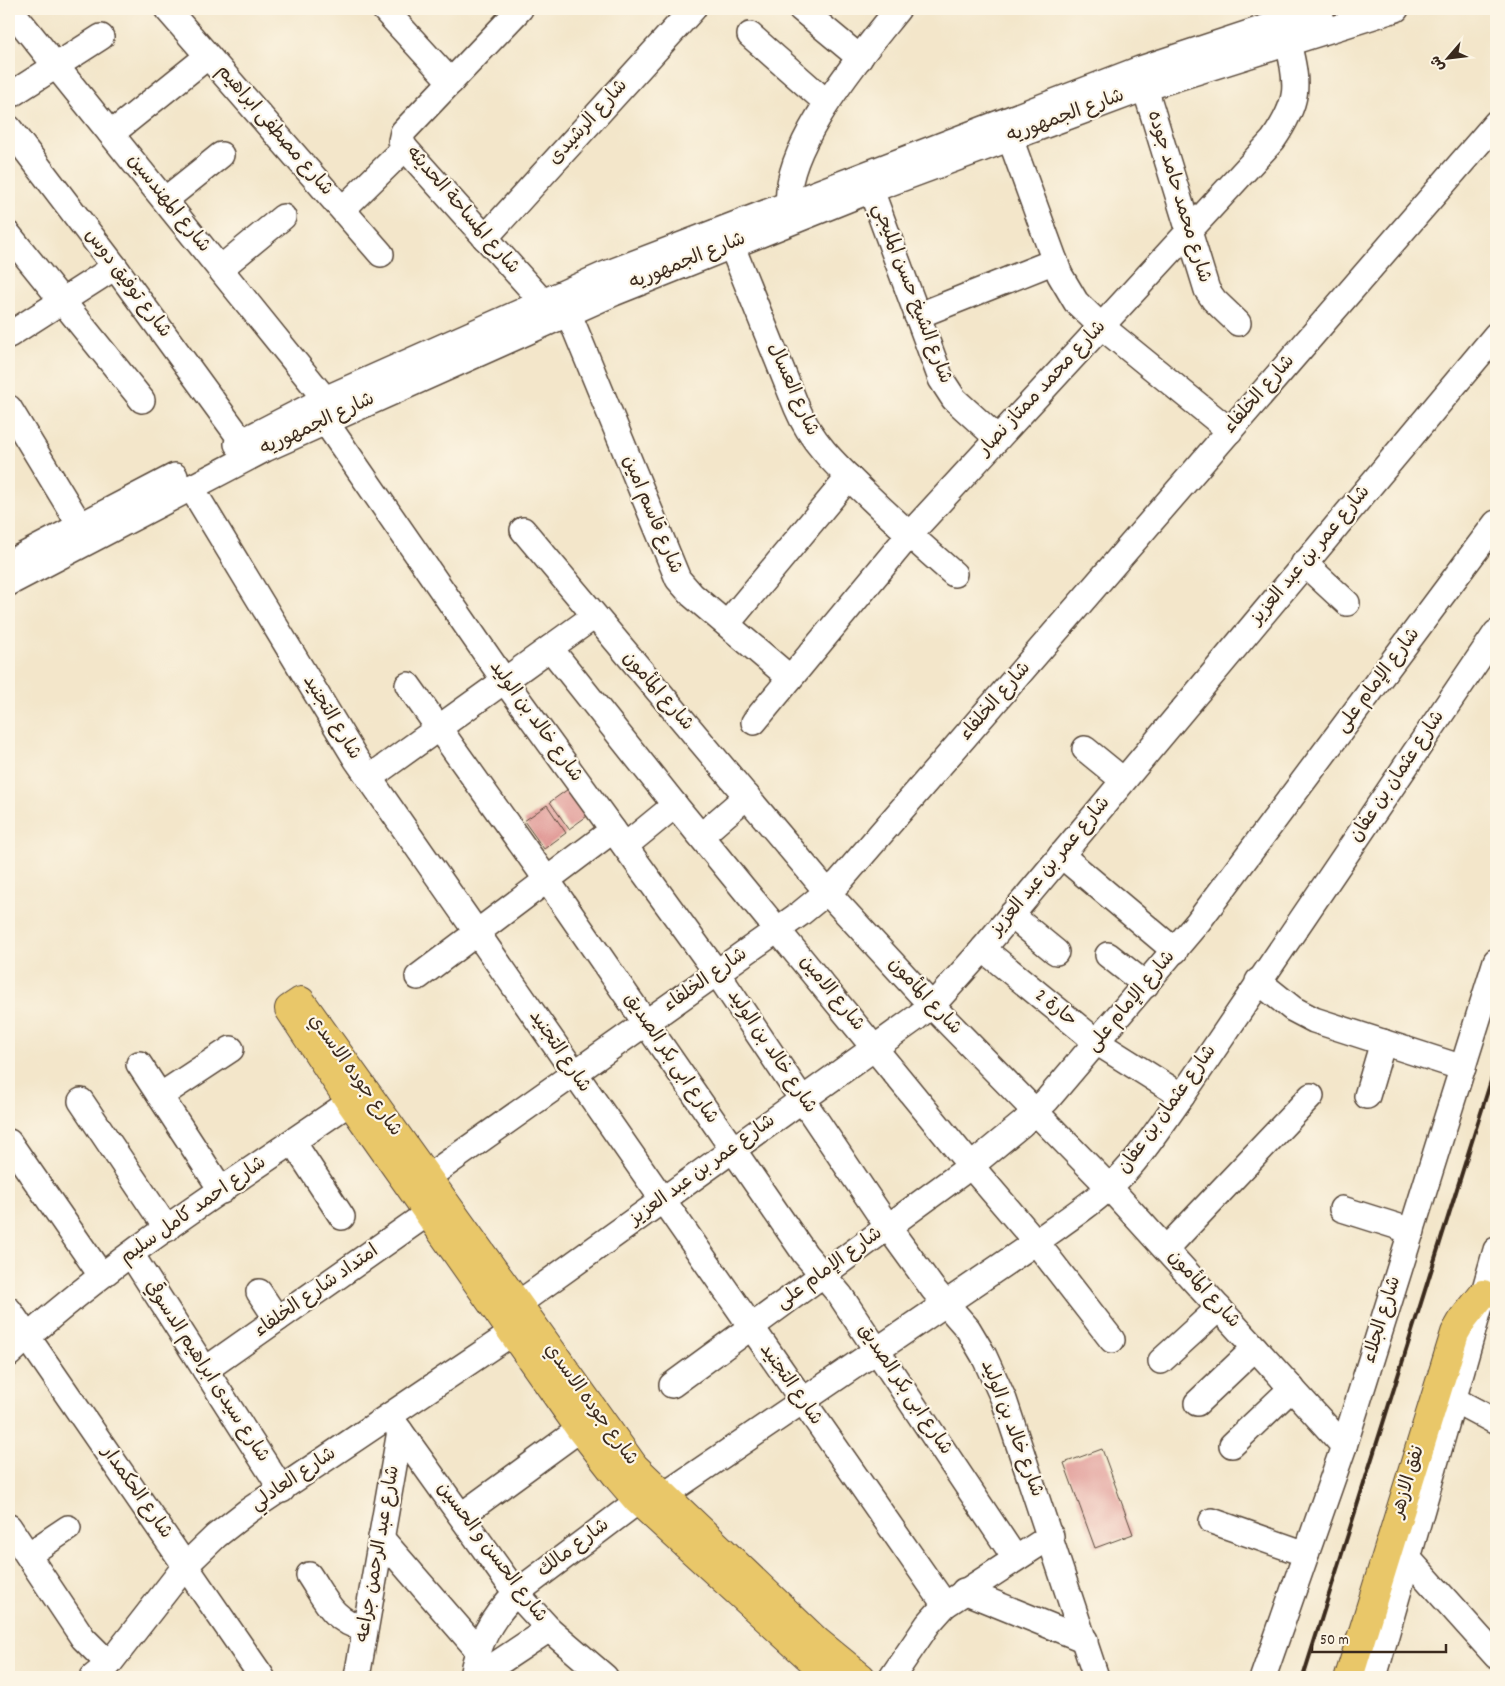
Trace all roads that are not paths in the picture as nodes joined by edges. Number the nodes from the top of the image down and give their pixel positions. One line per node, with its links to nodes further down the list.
1 (10, 9): 15 (street, شارع المهندسين)
2 (167, 9): 13 (street, شارع مصطفى ابراهيم)
3 (384, 9): 16 (street)
4 (518, 9): 16 (street, شارع المساحة الحديثه)
5 (802, 9): 14 (street)
6 (898, 9): 14 (street)
7 (1322, 9): 27 (street, شارع الجمهوريه)
8 (1396, 9): 12 (street, شارع الجمهوريه)
9 (684, 12): 34 (street, شارع الرشيدى)
10 (750, 35): 19 (street)
11 (102, 37): 15 (street)
12 (1288, 43): 17 (street, شارع الجمهوريه); 32 (street, شارع محمد ممتاز نصار)
13 (208, 56): 22 (street); 29 (street, شارع مصطفى ابراهيم)
14 (860, 58): 19 (street)
15 (55, 66): 18 (street); 22 (street, شارع المهندسين)
16 (452, 82): 24 (street, شارع المساحة الحديثه)
17 (1145, 88): 23 (street, شارع الجمهوريه); 32 (street, شارع محمد حامد جوده)
18 (9, 96)
19 (826, 102): 30 (street)
20 (1496, 123): 51 (street, شارع الخلفاء)
21 (9, 128): 38 (street, شارع توفيق دوس)
22 (111, 134): 28 (street, شارع المهندسين)
23 (1010, 138): 26 (street, شارع الجمهوريه); 37 (street)
24 (405, 148): 29 (street); 34 (street, شارع المساحة الحديثه)
25 (221, 155): 28 (street)
26 (871, 190): 27 (street, شارع الجمهوريه); 43 (street, شارع الشيخ حسن المليجي)
27 (835, 195): 30 (street, شارع الجمهوريه)
28 (165, 200): 39 (street, شارع المهندسين)
29 (343, 209): 36 (street, شارع مصطفى ابراهيم)
30 (790, 212): 35 (street, شارع الجمهوريه); 41 (street, شارع الجمهوريه)
31 (283, 217): 39 (street)
32 (1188, 230): 44 (street, شارع محمد حامد جوده); 45 (street, شارع محمد ممتاز نصار)
33 (9, 235): 40 (street)
34 (485, 238): 41 (street, شارع المساحة الحديثه)
35 (731, 244): 42 (street, شارع الجمهوريه); 54 (street, شارع العسال)
36 (382, 254)
37 (1055, 261): 43 (street); 45 (street)
38 (115, 267): 40 (street); 53 (street, شارع توفيق دوس)
39 (221, 268): 50 (street, شارع المهندسين)
40 (62, 301): 46 (street); 48 (street)
41 (542, 301): 50 (street, شارع الجمهوريه)
42 (568, 312): 50 (street, شارع الجمهوريه); 66 (street, شارع قاسم امين)
43 (917, 316): 52 (street, شارع الشيخ حسن المليجي)
44 (1238, 323)
45 (1102, 326): 51 (street); 52 (street, شارع محمد ممتاز نصار)
46 (9, 335)
47 (1491, 352): 61 (street, شارع عمر بن عبد العزيز)
48 (142, 400)
49 (9, 408): 57 (street)
50 (325, 410): 53 (street, شارع الجمهوريه); 55 (street, شارع الجمهوريه); 70 (street, شارع خالد بن الوليد)
51 (1230, 431): 83 (street, شارع الخلفاء)
52 (997, 438): 59 (street, شارع محمد ممتاز نصار)
53 (242, 441): 57 (street, شارع الجمهوريه)
54 (849, 477): 59 (street, شارع العسال); 66 (street)
55 (191, 487): 63 (street, شارع الجمهوريه); 75 (street, شارع التجنيد)
56 (1496, 523): 88 (street, شارع الإمام على)
57 (80, 525): 60 (street, شارع الجمهوريه)
58 (523, 530): 65 (street, شارع المأمون)
59 (910, 535): 62 (street, شارع العسال); 69 (street, شارع محمد ممتاز نصار)
60 (9, 563)
61 (1304, 563): 64 (street); 76 (street, شارع عمر بن عبد العزيز)
62 (954, 574)
63 (9, 583)
64 (1347, 603)
65 (593, 617): 68 (street); 77 (street, شارع المأمون)
66 (727, 624): 69 (street, شارع قاسم امين)
67 (1496, 633): 94 (street, شارع عثمان بن عفان)
68 (550, 648): 70 (street); 78 (street, شارع الامين)
69 (790, 678): 72 (street, شارع محمد ممتاز نصار)
70 (504, 680): 73 (street); 80 (street, شارع خالد بن الوليد)
71 (408, 685): 73 (street, شارع ابى بكر الصديق)
72 (754, 722)
73 (439, 728): 75 (street); 82 (street, شارع ابى بكر الصديق)
74 (1085, 749): 76 (street)
75 (369, 778): 86 (street, شارع التجنيد)
76 (1123, 780): 81 (street, شارع عمر بن عبد العزيز)
77 (747, 796): 79 (street); 83 (street, شارع المأمون)
78 (675, 805): 79 (street, شارع الامين); 80 (street)
79 (702, 835): 85 (street, شارع الامين)
80 (619, 838): 82 (street); 92 (street, شارع خالد بن الوليد)
81 (1061, 855): 84 (street, شارع عمر بن عبد العزيز); 88 (street)
82 (547, 880): 86 (street); 97 (street, شارع ابى بكر الصديق)
83 (828, 893): 85 (street, شارع الخلفاء); 96 (street, شارع المأمون)
84 (1012, 915): 87 (street, شارع عمر بن عبد العزيز); 89 (street)
85 (779, 929): 92 (street, شارع الخلفاء); 100 (street, شارع الامين)
86 (476, 931): 93 (street); 104 (street, شارع التجنيد)
87 (983, 949): 96 (street, شارع عمر بن عبد العزيز); 99 (street, حارة 2)
88 (1174, 951): 95 (street, شارع الإمام على)
89 (1056, 952)
90 (1108, 955): 95 (street)
91 (1496, 961): 103 (street, شارع الجلاء)
92 (717, 973): 97 (street, شارع الخلفاء); 110 (street, شارع خالد بن الوليد)
93 (418, 977)
94 (1258, 981): 98 (street); 106 (street, شارع عثمان بن عفان)
95 (1146, 985): 99 (street, شارع الإمام على)
96 (931, 1005): 100 (street, شارع عمر بن عبد العزيز); 112 (street, شارع المأمون)
97 (646, 1023): 104 (street, شارع الخلفاء); 115 (street, شارع ابى بكر الصديق)
98 (1383, 1042): 103 (street); 108 (street)
99 (1098, 1043): 106 (street, حارة 2); 112 (street, شارع الإمام على)
100 (875, 1048): 110 (street, شارع عمر بن عبد العزيز); 116 (street, شارع الامين)
101 (231, 1049): 105 (street)
102 (139, 1064): 105 (street)
103 (1463, 1068): 126 (street, شارع الجلاء)
104 (573, 1074): 117 (street, شارع الخلفاء); 120 (street, شارع التجنيد)
105 (160, 1096): 119 (street)
106 (1182, 1096): 118 (street, شارع عثمان بن عفان)
107 (1311, 1096): 128 (street)
108 (1367, 1096)
109 (358, 1097): 114 (street, شارع احمد كامل سليم); 117 (main road, شارع جوده الاسدي)
110 (803, 1100): 115 (street, شارع عمر بن عبد العزيز); 124 (street, شارع خالد بن الوليد)
111 (81, 1101): 125 (street)
112 (1034, 1113): 116 (street, شارع الإمام على); 118 (street, شارع المأمون)
113 (9, 1142): 131 (street)
114 (293, 1142): 119 (street, شارع احمد كامل سليم); 123 (street)
115 (733, 1151): 120 (street, شارع عمر بن عبد العزيز); 132 (street, شارع ابى بكر الصديق)
116 (971, 1166): 124 (street, شارع الإمام على); 127 (street, شارع الامين)
117 (419, 1183): 122 (main road, شارع جوده الاسدي); 135 (main road, شارع جوده الاسدي)
118 (1109, 1187): 127 (street, شارع عثمان بن عفان); 128 (street, شارع المأمون)
119 (222, 1191): 125 (street, شارع احمد كامل سليم)
120 (662, 1201): 135 (street, شارع عمر بن عبد العزيز); 140 (street, شارع التجنيد)
121 (1342, 1208): 126 (street)
122 (428, 1213): 139 (street, امتداد شارع الخلفاء); 141 (main road, شارع جوده الاسدي)
123 (342, 1217)
124 (888, 1227): 132 (street, شارع الإمام على); 136 (street, شارع خالد بن الوليد)
125 (167, 1229): 129 (street, شارع احمد كامل سليم)
126 (1412, 1231): 158 (street, شارع الجلاء)
127 (1036, 1242): 136 (street, شارع عثمان بن عفان); 143 (street, شارع الامين)
128 (1166, 1249): 137 (street, شارع المأمون)
129 (131, 1254): 131 (street, شارع احمد كامل سليم); 148 (street, شارع سيدى ابراهيم الدسوقي)
130 (1495, 1262): 134 (street)
131 (101, 1275): 142 (street, شارع احمد كامل سليم)
132 (823, 1275): 140 (street, شارع الإمام على); 145 (street, شارع ابى بكر الصديق)
133 (259, 1292): 139 (street)
134 (1483, 1294): 151 (street); 191 (main road, نفق الازهر)
135 (518, 1304): 160 (main road, شارع جوده الاسدي)
136 (947, 1304): 145 (street, شارع عثمان بن عفان); 165 (street, شارع خالد بن الوليد)
137 (1219, 1308): 144 (street, شارع المأمون); 147 (street)
138 (9, 1310): 142 (street, شارع الحكمدار)
139 (277, 1319): 148 (street, امتداد شارع الخلفاء)
140 (750, 1328): 149 (street, شارع الإمام على); 152 (street, شارع التجنيد)
141 (512, 1332): 155 (street, شارع العادلي); 156 (main road, شارع جوده الاسدي)
142 (27, 1337): 146 (street, شارع احمد كامل سليم); 171 (street, شارع الحكمدار)
143 (1112, 1340)
144 (1255, 1348): 150 (street, شارع المأمون); 153 (street)
145 (878, 1349): 152 (street, شارع عثمان بن عفان); 169 (street, شارع ابى بكر الصديق)
146 (9, 1354)
147 (1161, 1361)
148 (205, 1370): 159 (street, شارع سيدى ابراهيم الدسوقي)
149 (672, 1385)
150 (1292, 1388): 157 (street); 158 (street, شارع المأمون)
151 (1453, 1399): 154 (street); 170 (street)
152 (802, 1401): 160 (street, شارع عثمان بن عفان); 174 (street, شارع التجنيد)
153 (1197, 1403)
154 (1496, 1422)
155 (395, 1424): 159 (street, شارع العادلي); 161 (street, شارع الحسن و الحسين); 166 (street, شارع عبد الرحمن جراعه)
156 (580, 1429): 160 (main road, شارع جوده الاسدي); 161 (street)
157 (1232, 1445)
158 (1344, 1446): 167 (street, شارع الجلاء)
159 (282, 1490): 171 (street, شارع العادلي)
160 (651, 1498): 173 (street, شارع مالك); 186 (main road, شارع جوده الاسدي); 187 (main road, شارع جوده الاسدي)
161 (462, 1516): 173 (street, شارع الحسن و الحسين)
162 (1212, 1520): 167 (street)
163 (9, 1527): 168 (street)
164 (68, 1528): 168 (street)
165 (1051, 1536): 169 (street); 177 (street, شارع خالد بن الوليد)
166 (381, 1538): 175 (street, شارع عبد الرحمن جراعه); 178 (street)
167 (1306, 1554): 190 (street, شارع الجلاء)
168 (28, 1555): 180 (street)
169 (1015, 1558): 174 (street)
170 (1408, 1558): 179 (street); 192 (street)
171 (186, 1565): 180 (street, شارع العادلي); 181 (street, شارع الحكمدار)
172 (308, 1575): 175 (street)
173 (516, 1593): 176 (street, شارع الحسن و الحسين); 178 (street, شارع مالك)
174 (955, 1598): 177 (street); 188 (street)
175 (365, 1629): 182 (street, شارع عبد الرحمن جراعه)
176 (549, 1629): 184 (street); 185 (street, شارع الحسن و الحسين)
177 (1085, 1640): 189 (street, شارع خالد بن الوليد)
178 (478, 1650): 183 (street, شارع مالك)
179 (1496, 1656)
180 (103, 1673)
181 (262, 1677)
182 (357, 1677)
183 (472, 1677)
184 (477, 1677)
185 (605, 1677)
186 (830, 1677)
187 (860, 1677)
188 (892, 1677)
189 (1096, 1677)
190 (1262, 1677)
191 (1349, 1677)
192 (1374, 1677)

